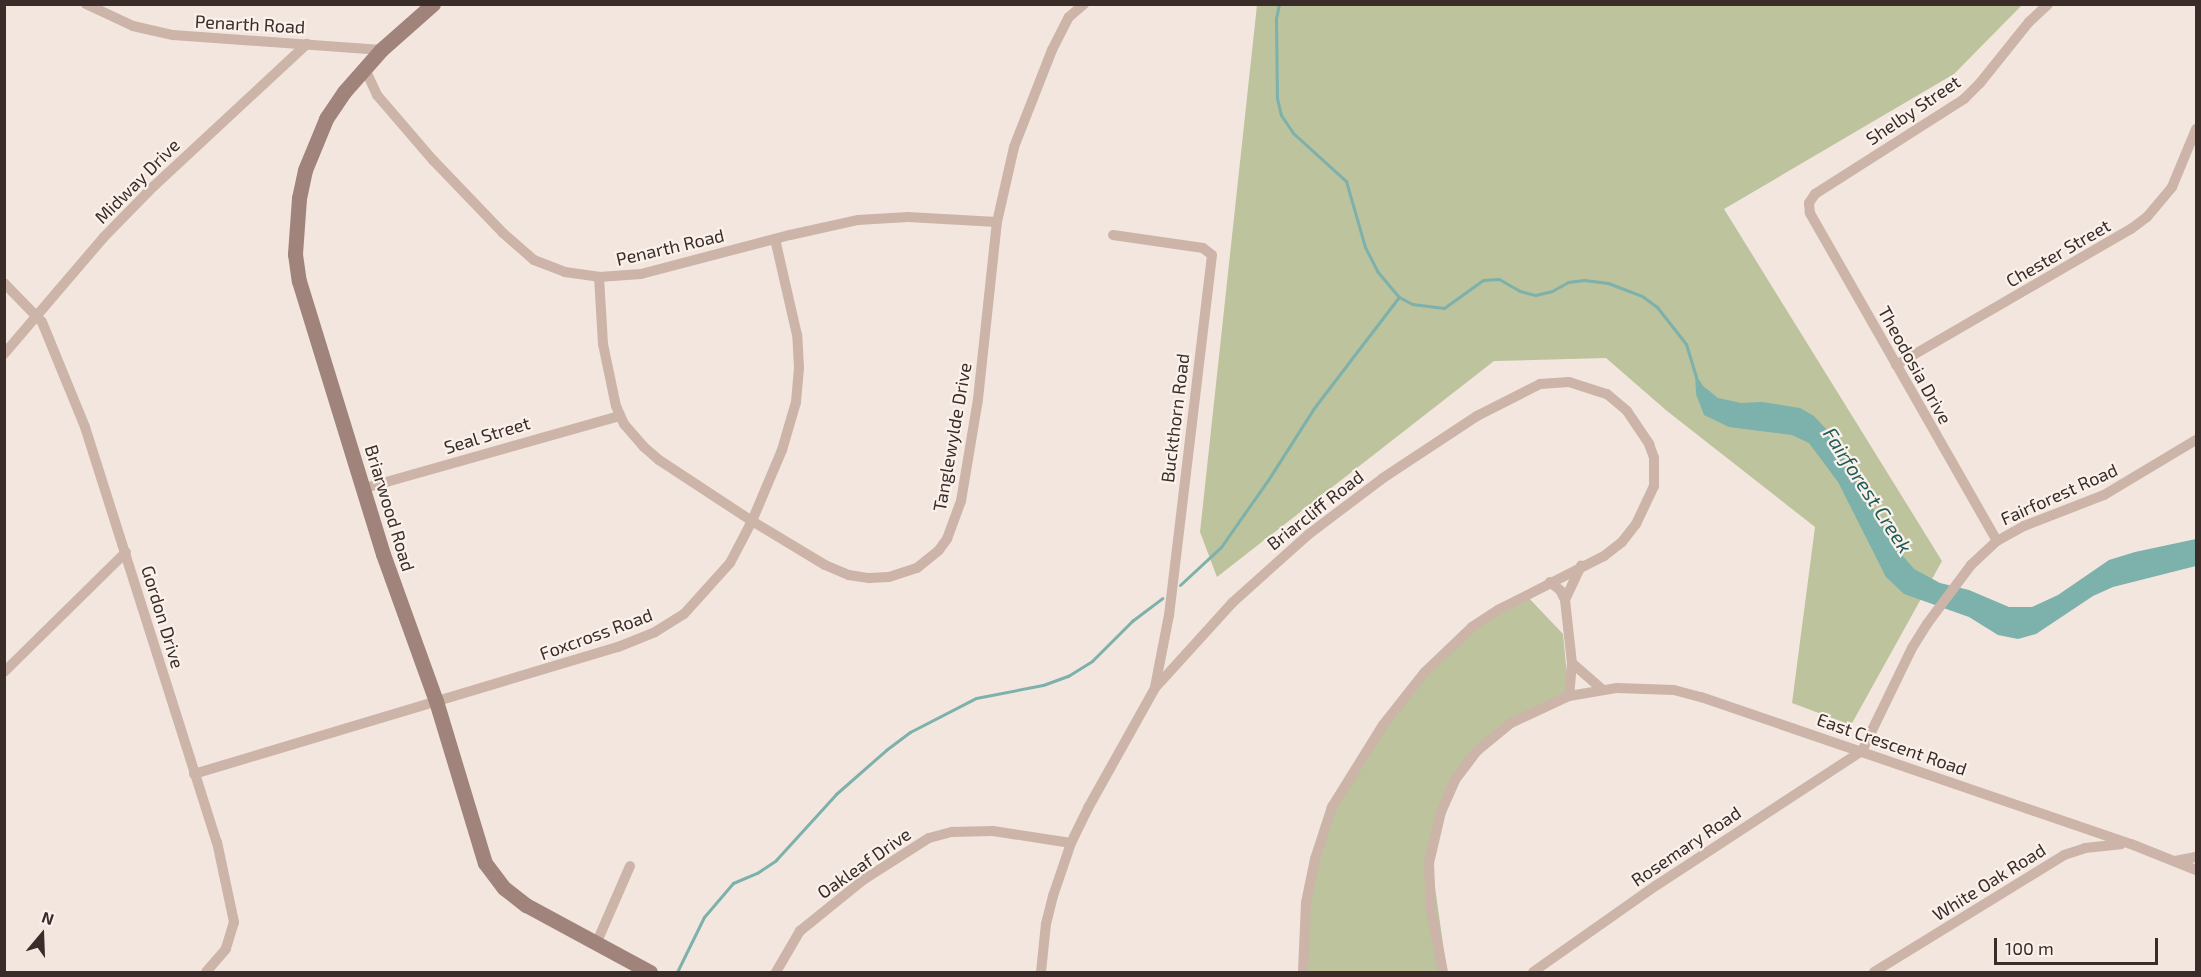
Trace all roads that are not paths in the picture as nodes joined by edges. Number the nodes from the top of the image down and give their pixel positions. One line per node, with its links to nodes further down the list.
1 (86, 4): 5 (street, Penarth Road)
2 (433, 4): 6 (street, Briarwood Road)
3 (1084, 4): 10 (street, Tanglewylde Drive)
4 (2048, 4): 9 (street, Shelby Street)
5 (307, 44): 6 (street, Penarth Road); 15 (street, Midway Drive)
6 (381, 50): 7 (street, Briarwood Road)
7 (365, 69): 13 (street, Penarth Road); 20 (street, Briarwood Road)
8 (2196, 129): 17 (street, Chester Street)
9 (1809, 203): 17 (street, Theodosia Drive)
10 (998, 222): 12 (street, Penarth Road); 21 (street, Tanglewylde Drive)
11 (1113, 235): 29 (street, Buckthorn Road)
12 (775, 239): 13 (street, Penarth Road); 21 (street, Foxcross Road)
13 (599, 277): 18 (street, Tanglewylde Drive)
14 (4, 284): 15 (street, Gordon Drive)
15 (36, 314): 16 (street, Midway Drive); 23 (street, Gordon Drive)
16 (4, 354)
17 (1896, 365): 22 (street, Theodosia Drive)
18 (619, 416): 20 (street, Seal Street); 21 (street, Tanglewylde Drive)
19 (2196, 440): 22 (street, Fairforest Road)
20 (365, 488): 32 (street, Briarwood Road)
21 (752, 521): 32 (street, Foxcross Road)
22 (1997, 541): 33 (street, Fairforest Road)
23 (126, 552): 28 (street); 34 (street, Gordon Drive)
24 (1581, 566): 25 (street, Briarcliff Road); 26 (street); 29 (street, Briarcliff Road)
25 (1550, 582): 26 (street); 46 (street, Briarcliff Road)
26 (1565, 600): 27 (street)
27 (1572, 663): 30 (street); 31 (street)
28 (4, 672)
29 (1155, 687): 35 (street, Briarcliff Road)
30 (1604, 690): 31 (street, East Crescent Road); 33 (street, East Crescent Road)
31 (1569, 696): 47 (street, East Crescent Road)
32 (436, 701): 34 (street, Foxcross Road); 41 (street, Briarwood Road)
33 (1862, 751): 36 (street, East Crescent Road); 48 (street, Rosemary Road)
34 (194, 774): 42 (street, Gordon Drive)
35 (1071, 843): 44 (street, Oakleaf Drive); 45 (street, Briarcliff Road)
36 (2130, 844): 38 (street, East Crescent Road); 49 (street, White Oak Road)
37 (2196, 857): 38 (street)
38 (2175, 861): 40 (street, East Crescent Road)
39 (630, 866): 41 (street)
40 (2196, 870)
41 (596, 944): 43 (street, Briarwood Road)
42 (206, 972)
43 (650, 972)
44 (776, 972)
45 (1041, 972)
46 (1303, 972)
47 (1443, 972)
48 (1533, 972)
49 (1874, 972)

